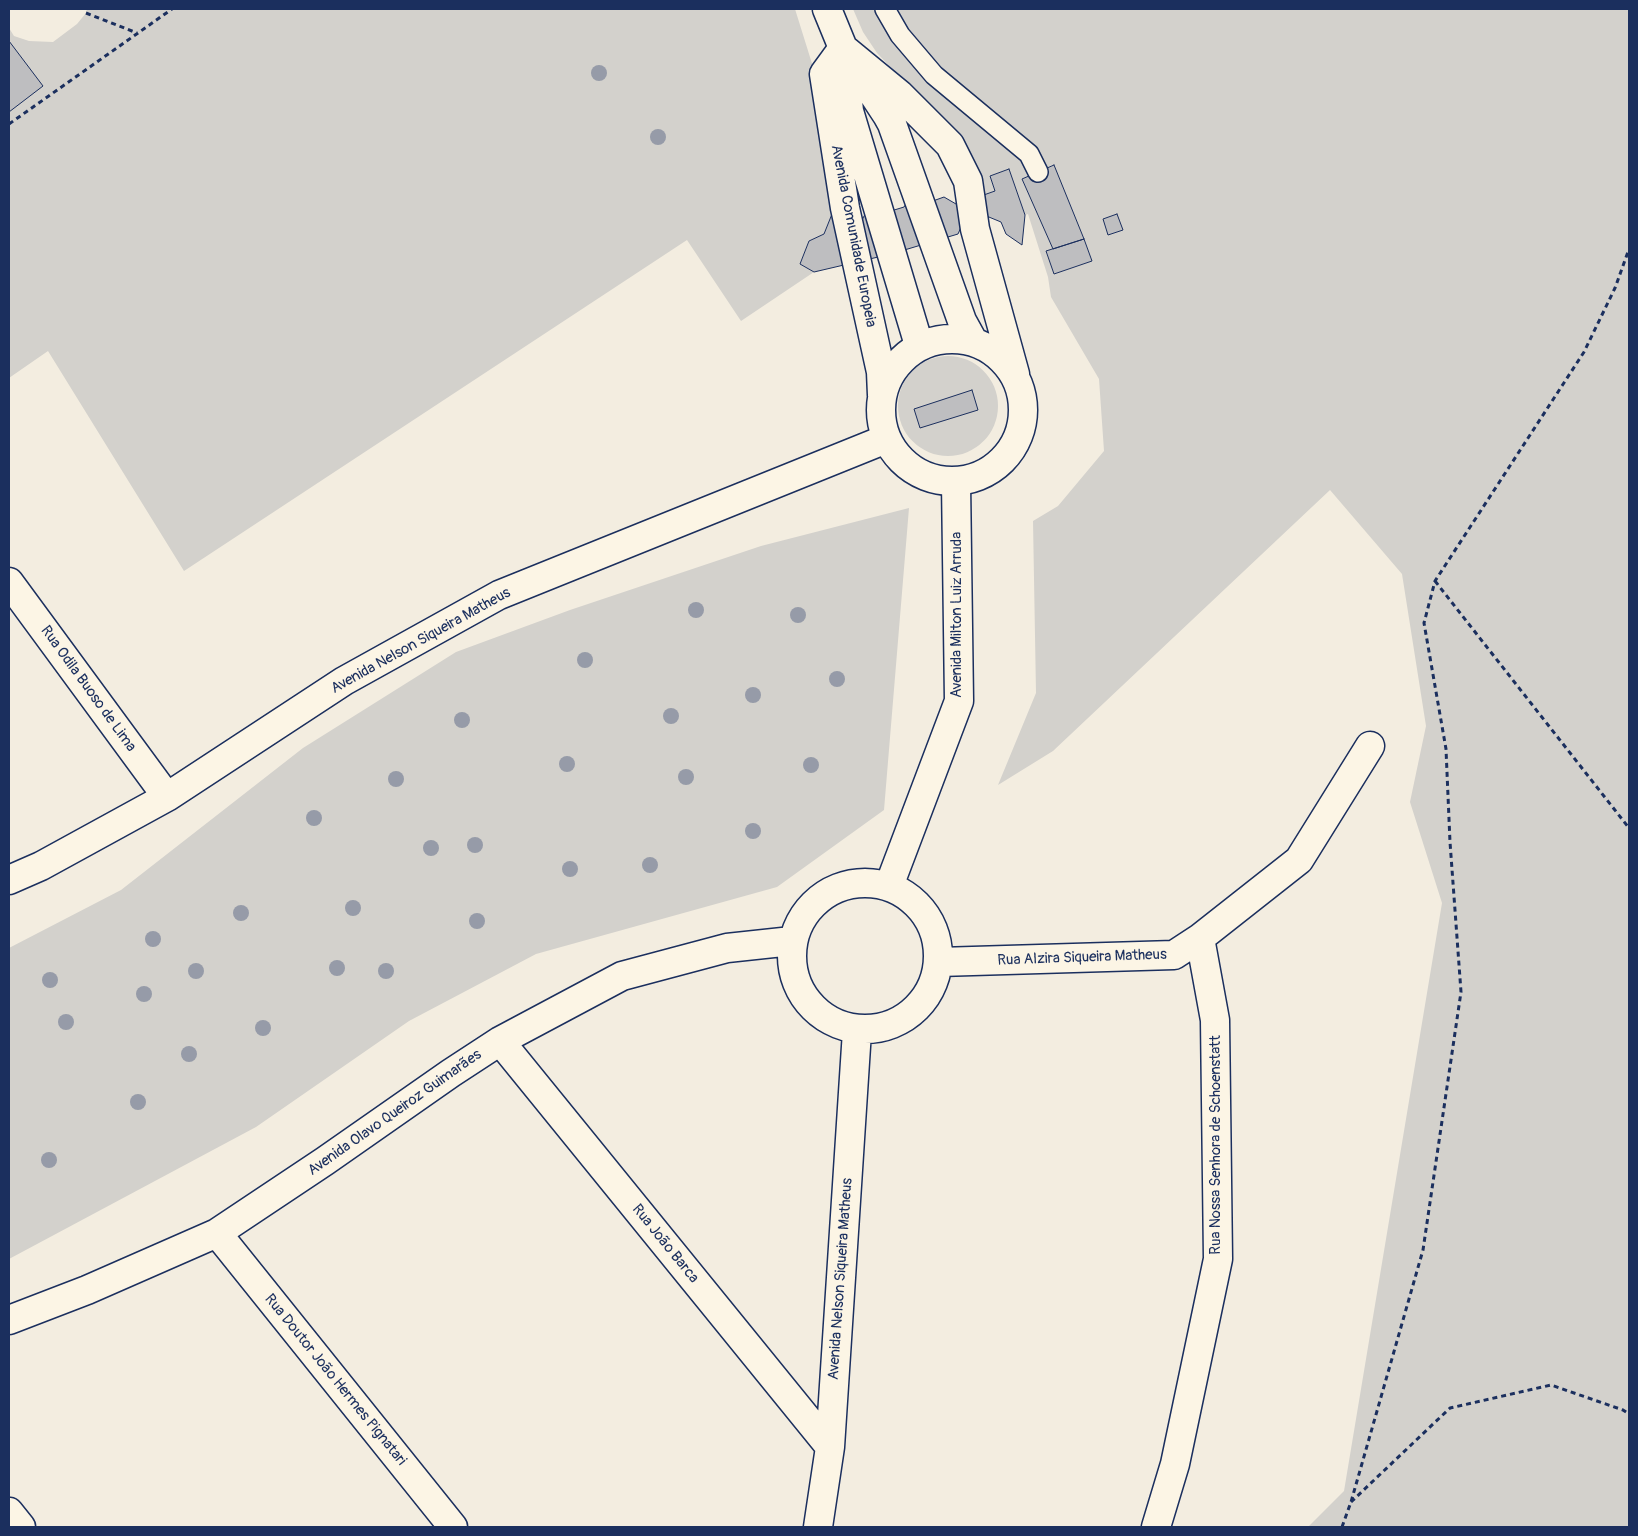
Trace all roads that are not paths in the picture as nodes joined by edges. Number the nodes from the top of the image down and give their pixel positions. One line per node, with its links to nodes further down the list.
1 (826, 9): 3 (street, Avenida Comunidade Europeia)
2 (885, 9): 7 (lane)
3 (843, 48): 4 (street, Avenida Comunidade Europeia); 5 (street, Avenida Comunidade Europeia); 6 (street, Avenida Comunidade Europeia); 12 (street, Avenida Comunidade Europeia)
4 (849, 111): 6 (street); 10 (street, Avenida Comunidade Europeia)
5 (919, 114): 6 (street); 8 (street, Avenida Comunidade Europeia)
6 (892, 124): 9 (street, Avenida Comunidade Europeia)
7 (1038, 172)
8 (989, 275): 9 (street); 11 (street, Avenida Comunidade Europeia)
9 (961, 334): 10 (street); 11 (street)
10 (919, 345): 12 (street)
11 (1016, 378): 14 (street)
12 (882, 398): 13 (street)
13 (886, 439): 14 (street); 17 (street, Avenida Nelson Siqueira Matheus)
14 (956, 482): 19 (street, Avenida Milton Luiz Arruda)
15 (9, 582): 17 (street, Rua Odila Buoso de Lima)
16 (1370, 746): 20 (street, Rua Alzira Siqueira Matheus)
17 (167, 797): 18 (street, Avenida Nelson Siqueira Matheus)
18 (9, 880)
19 (889, 886): 21 (street); 22 (street)
20 (1200, 938): 22 (street, Rua Alzira Siqueira Matheus); 32 (street, Rua Nossa Senhora de Schoenstatt)
21 (792, 941): 23 (street); 24 (street, Avenida Olavo Queiroz Guimarães)
22 (939, 962): 23 (street)
23 (857, 1030): 27 (street, Avenida Nelson Siqueira Matheus)
24 (500, 1041): 25 (street, Avenida Olavo Queiroz Guimarães); 27 (street, Rua João Barca)
25 (217, 1233): 26 (street, Avenida Olavo Queiroz Guimarães); 30 (street, Rua Doutor João Hermes Pignatari)
26 (9, 1320)
27 (830, 1447): 31 (street, Avenida Nelson Siqueira Matheus)
28 (9, 1512): 29 (street)
29 (21, 1527)
30 (453, 1527)
31 (818, 1527)
32 (1156, 1527)

